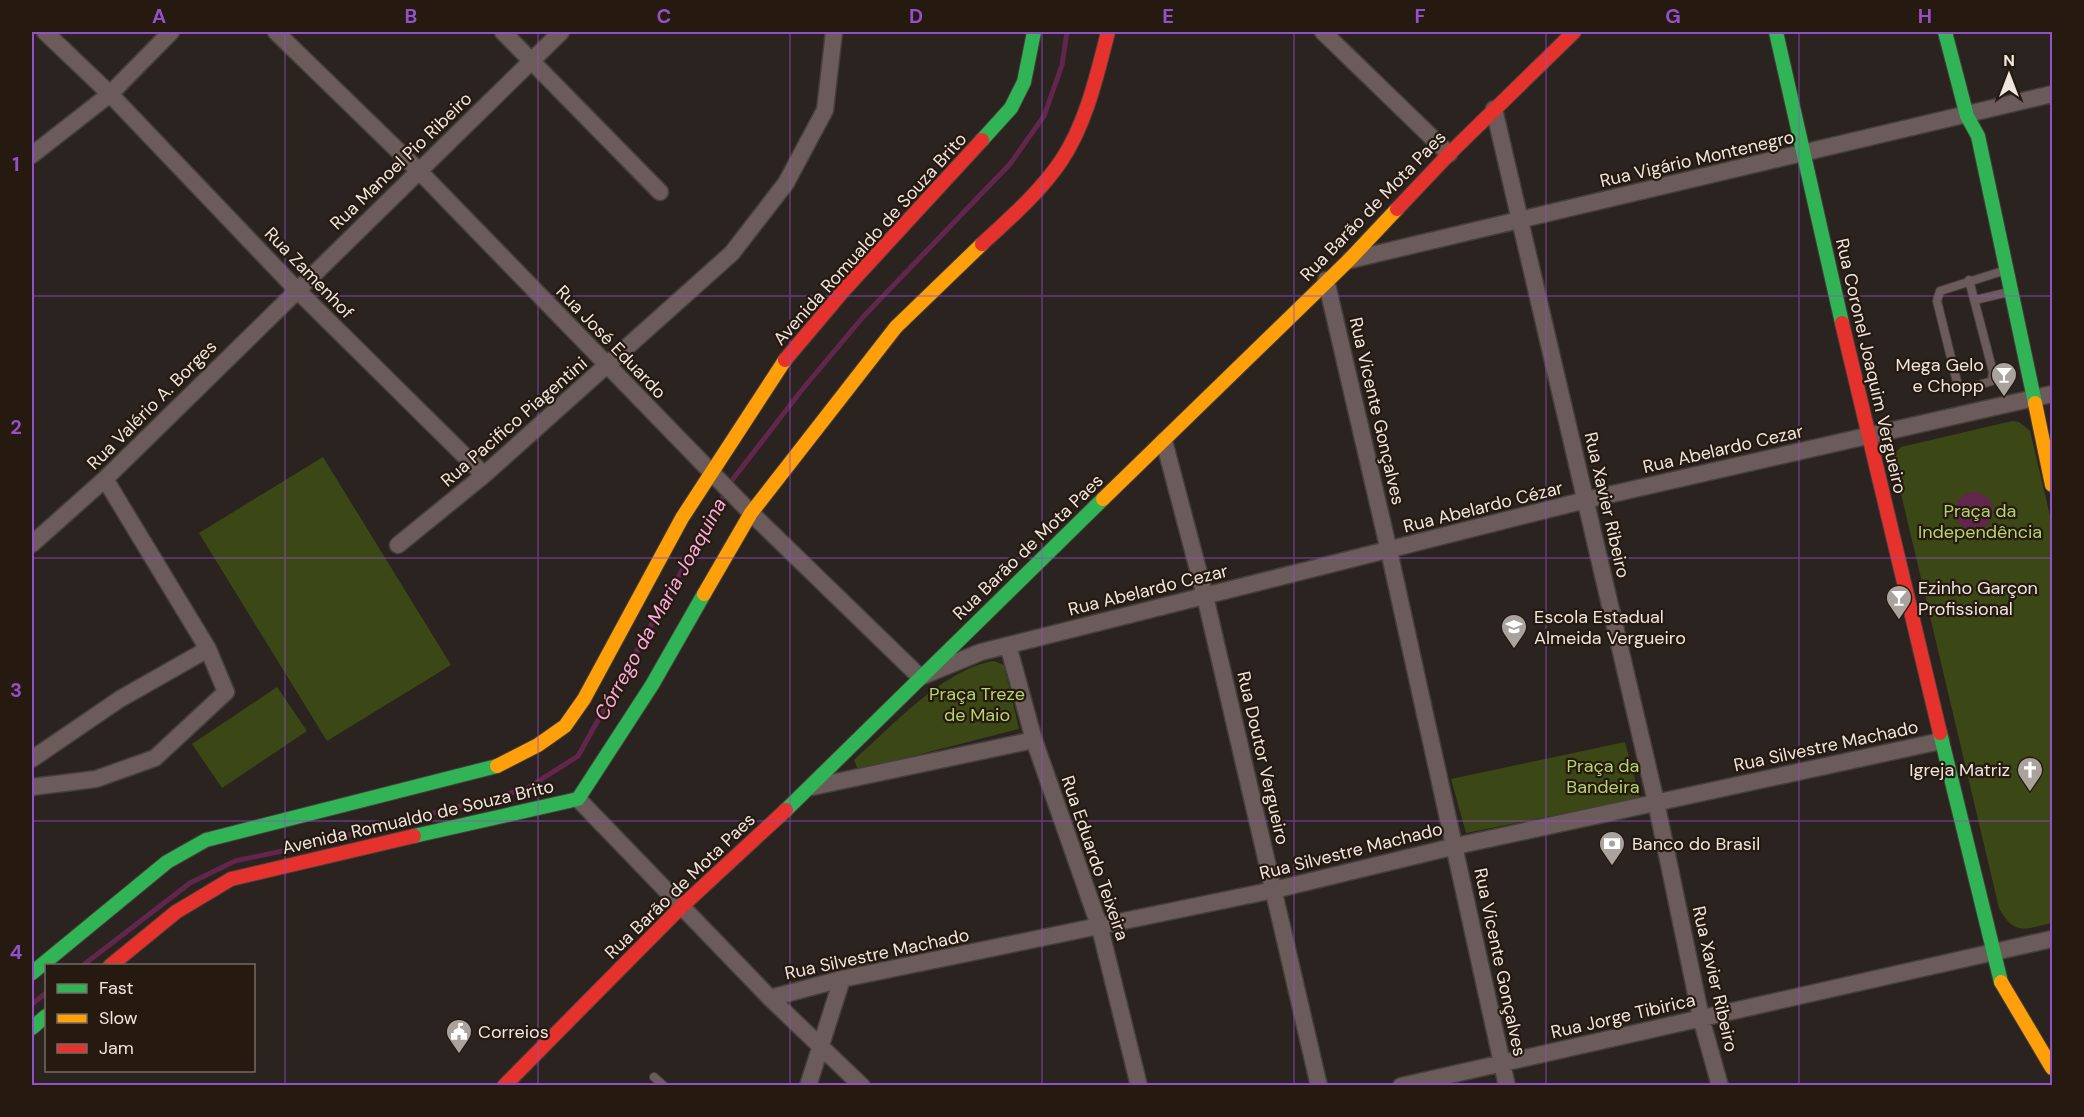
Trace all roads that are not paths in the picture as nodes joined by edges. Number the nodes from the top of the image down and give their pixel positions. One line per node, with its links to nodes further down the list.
1 (45, 32): 15 (street, Rua Zamenhof)
2 (171, 32): 15 (street)
3 (276, 32): 22 (street, Rua José Eduardo)
4 (503, 32): 14 (street)
5 (561, 32): 14 (street, Rua Manoel Pio Ribeiro)
6 (834, 32): 32 (street, Rua Pacifico Piagentini)
7 (1034, 32): 37 (main road, Avenida Romualdo de Souza Brito)
8 (1107, 32): 42 (main road, Avenida Romualdo de Souza Brito)
9 (1323, 32): 20 (street)
10 (1574, 32): 17 (main road, Rua Barão de Mota Paes)
11 (1776, 32): 21 (main road, Rua Coronel Joaquim Vergueiro)
12 (1945, 32): 18 (main road)
13 (1962, 42): 18 (main road)
14 (532, 60): 22 (street, Rua Manoel Pio Ribeiro); 23 (street)
15 (110, 94): 19 (street); 29 (street, Rua Zamenhof)
16 (2052, 94): 18 (street, Rua Vigário Montenegro)
17 (1494, 109): 20 (main road, Rua Barão de Mota Paes); 24 (street, Rua Xavier Ribeiro)
18 (1973, 115): 21 (street, Rua Vigário Montenegro); 26 (main road)
19 (32, 154)
20 (1449, 154): 25 (main road, Rua Barão de Mota Paes)
21 (1805, 154): 24 (street, Rua Vigário Montenegro); 35 (main road, Rua Coronel Joaquim Vergueiro)
22 (420, 172): 29 (street, Rua Manoel Pio Ribeiro); 32 (street, Rua José Eduardo)
23 (660, 192)
24 (1520, 220): 25 (street, Rua Vigário Montenegro); 41 (street, Rua Xavier Ribeiro)
25 (1349, 260): 27 (main road, Rua Barão de Mota Paes)
26 (2006, 270): 28 (lane); 30 (main road)
27 (1326, 280): 36 (main road, Rua Barão de Mota Paes); 45 (street, Rua Vicente Gonçalves)
28 (1969, 280): 31 (lane); 31 (lane)
29 (296, 289): 38 (street, Rua Zamenhof); 39 (street, Rua Valério A. Borges)
30 (2010, 291): 31 (lane); 34 (main road)
31 (1975, 300)
32 (608, 366): 37 (street, Rua José Eduardo); 38 (street, Rua Pacifico Piagentini)
33 (2052, 394): 34 (street)
34 (2033, 399): 35 (street); 40 (main road)
35 (1868, 436): 41 (street, Rua Abelardo Cezar); 51 (main road, Rua Coronel Joaquim Vergueiro)
36 (1164, 441): 46 (street, Rua Doutor Vergueiro); 49 (main road, Rua Barão de Mota Paes)
37 (712, 473): 42 (street, Rua José Eduardo); 64 (main road, Avenida Romualdo de Souza Brito)
38 (484, 476): 44 (street, Rua Pacifico Piagentini)
39 (105, 479): 43 (street, Rua Valério A. Borges); 48 (street)
40 (2052, 485)
41 (1586, 500): 45 (street, Rua Abelardo Cézar); 56 (street, Rua Xavier Ribeiro)
42 (751, 513): 49 (street, Rua José Eduardo); 55 (main road, Avenida Romualdo de Souza Brito)
43 (32, 544)
44 (398, 545)
45 (1389, 550): 46 (street, Rua Abelardo Cezar); 57 (street)
46 (1205, 596): 47 (street, Rua Abelardo Cezar); 58 (street, Rua Doutor Vergueiro)
47 (1008, 645): 49 (street, Rua Abelardo Cezar); 50 (street, Rua Eduardo Teixeira)
48 (208, 649): 52 (street); 53 (street)
49 (920, 677): 54 (main road, Rua Barão de Mota Paes)
50 (1034, 740): 54 (street); 60 (street, Rua Eduardo Teixeira)
51 (1941, 741): 56 (street, Rua Silvestre Machado); 62 (main road, Rua Coronel Joaquim Vergueiro)
52 (32, 759)
53 (32, 787)
54 (811, 787): 59 (main road, Rua Barão de Mota Paes)
55 (578, 799): 59 (street); 63 (main road, Avenida Romualdo de Souza Brito)
56 (1656, 802): 57 (street, Rua Silvestre Machado); 68 (street, Rua Xavier Ribeiro)
57 (1455, 846): 58 (street, Rua Silvestre Machado); 71 (street, Rua Vicente Gonçalves)
58 (1274, 890): 60 (street, Rua Silvestre Machado); 79 (street, Rua Doutor Vergueiro)
59 (681, 907): 66 (street); 74 (main road, Rua Barão de Mota Paes)
60 (1100, 928): 65 (street, Rua Silvestre Machado); 78 (street, Rua Eduardo Teixeira)
61 (2052, 939): 62 (street)
62 (1995, 952): 68 (street, Rua Jorge Tibirica); 72 (main road, Rua Coronel Joaquim Vergueiro)
63 (112, 964)
64 (32, 973)
65 (842, 980): 66 (street, Rua Silvestre Machado); 70 (street)
66 (770, 998): 70 (street)
67 (45, 1017): 69 (main road)
68 (1701, 1018): 71 (street, Rua Jorge Tibirica); 82 (street, Rua Xavier Ribeiro)
69 (32, 1028)
70 (821, 1045): 76 (street); 77 (street)
71 (1501, 1064): 80 (street, Rua Jorge Tibirica); 81 (street, Rua Vicente Gonçalves)
72 (2052, 1068)
73 (654, 1077): 75 (lane)
74 (504, 1086)
75 (664, 1086)
76 (808, 1086)
77 (862, 1086)
78 (1139, 1086)
79 (1319, 1086)
80 (1401, 1086)
81 (1507, 1086)
82 (1720, 1086)

